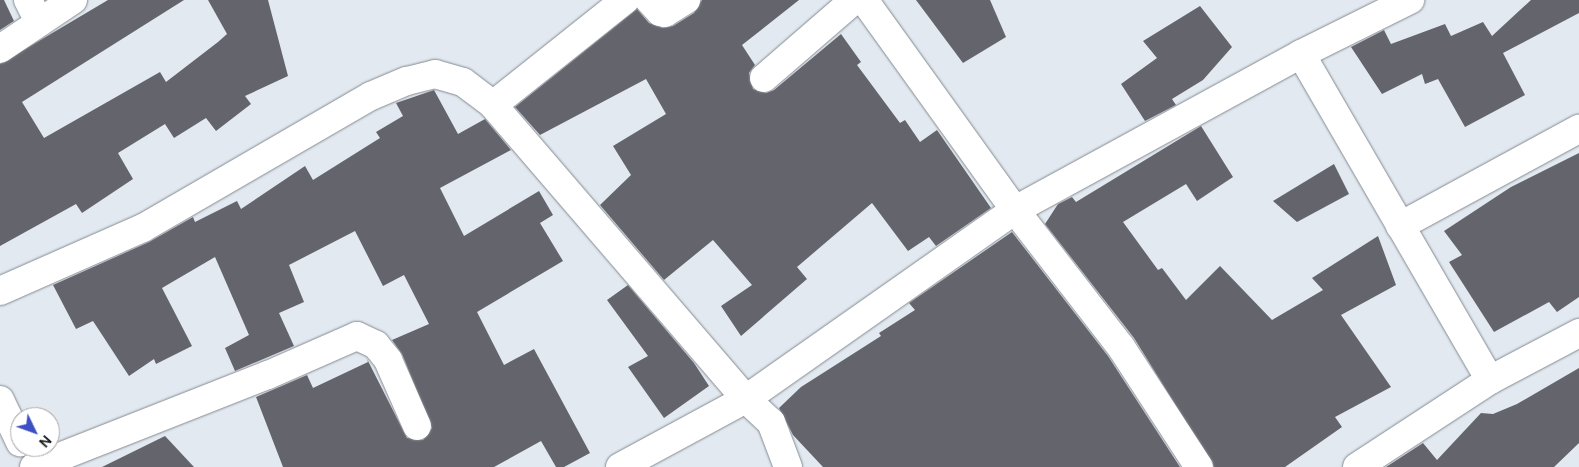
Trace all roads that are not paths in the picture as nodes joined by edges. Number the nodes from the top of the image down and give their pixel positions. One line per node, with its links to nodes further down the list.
1 (73, 0): 8 (street)
2 (626, 0): 12 (street)
3 (649, 0): 4 (street)
4 (686, 0)
5 (854, 0): 11 (street)
6 (864, 0): 14 (street)
7 (1410, 0): 10 (street)
8 (33, 11): 9 (street)
9 (0, 49)
10 (1301, 54): 14 (street); 15 (street)
11 (764, 78)
12 (493, 105): 16 (street); 19 (street)
13 (1579, 129): 15 (street)
14 (1015, 210): 19 (street); 23 (street)
15 (1400, 226): 18 (street)
16 (0, 290)
17 (1579, 333): 18 (street)
18 (1490, 380): 27 (street)
19 (746, 399): 25 (street); 26 (street)
20 (0, 400): 21 (street)
21 (10, 421)
22 (417, 426): 24 (street)
23 (1188, 463)
24 (33, 467)
25 (620, 467)
26 (788, 467)
27 (1357, 467)

